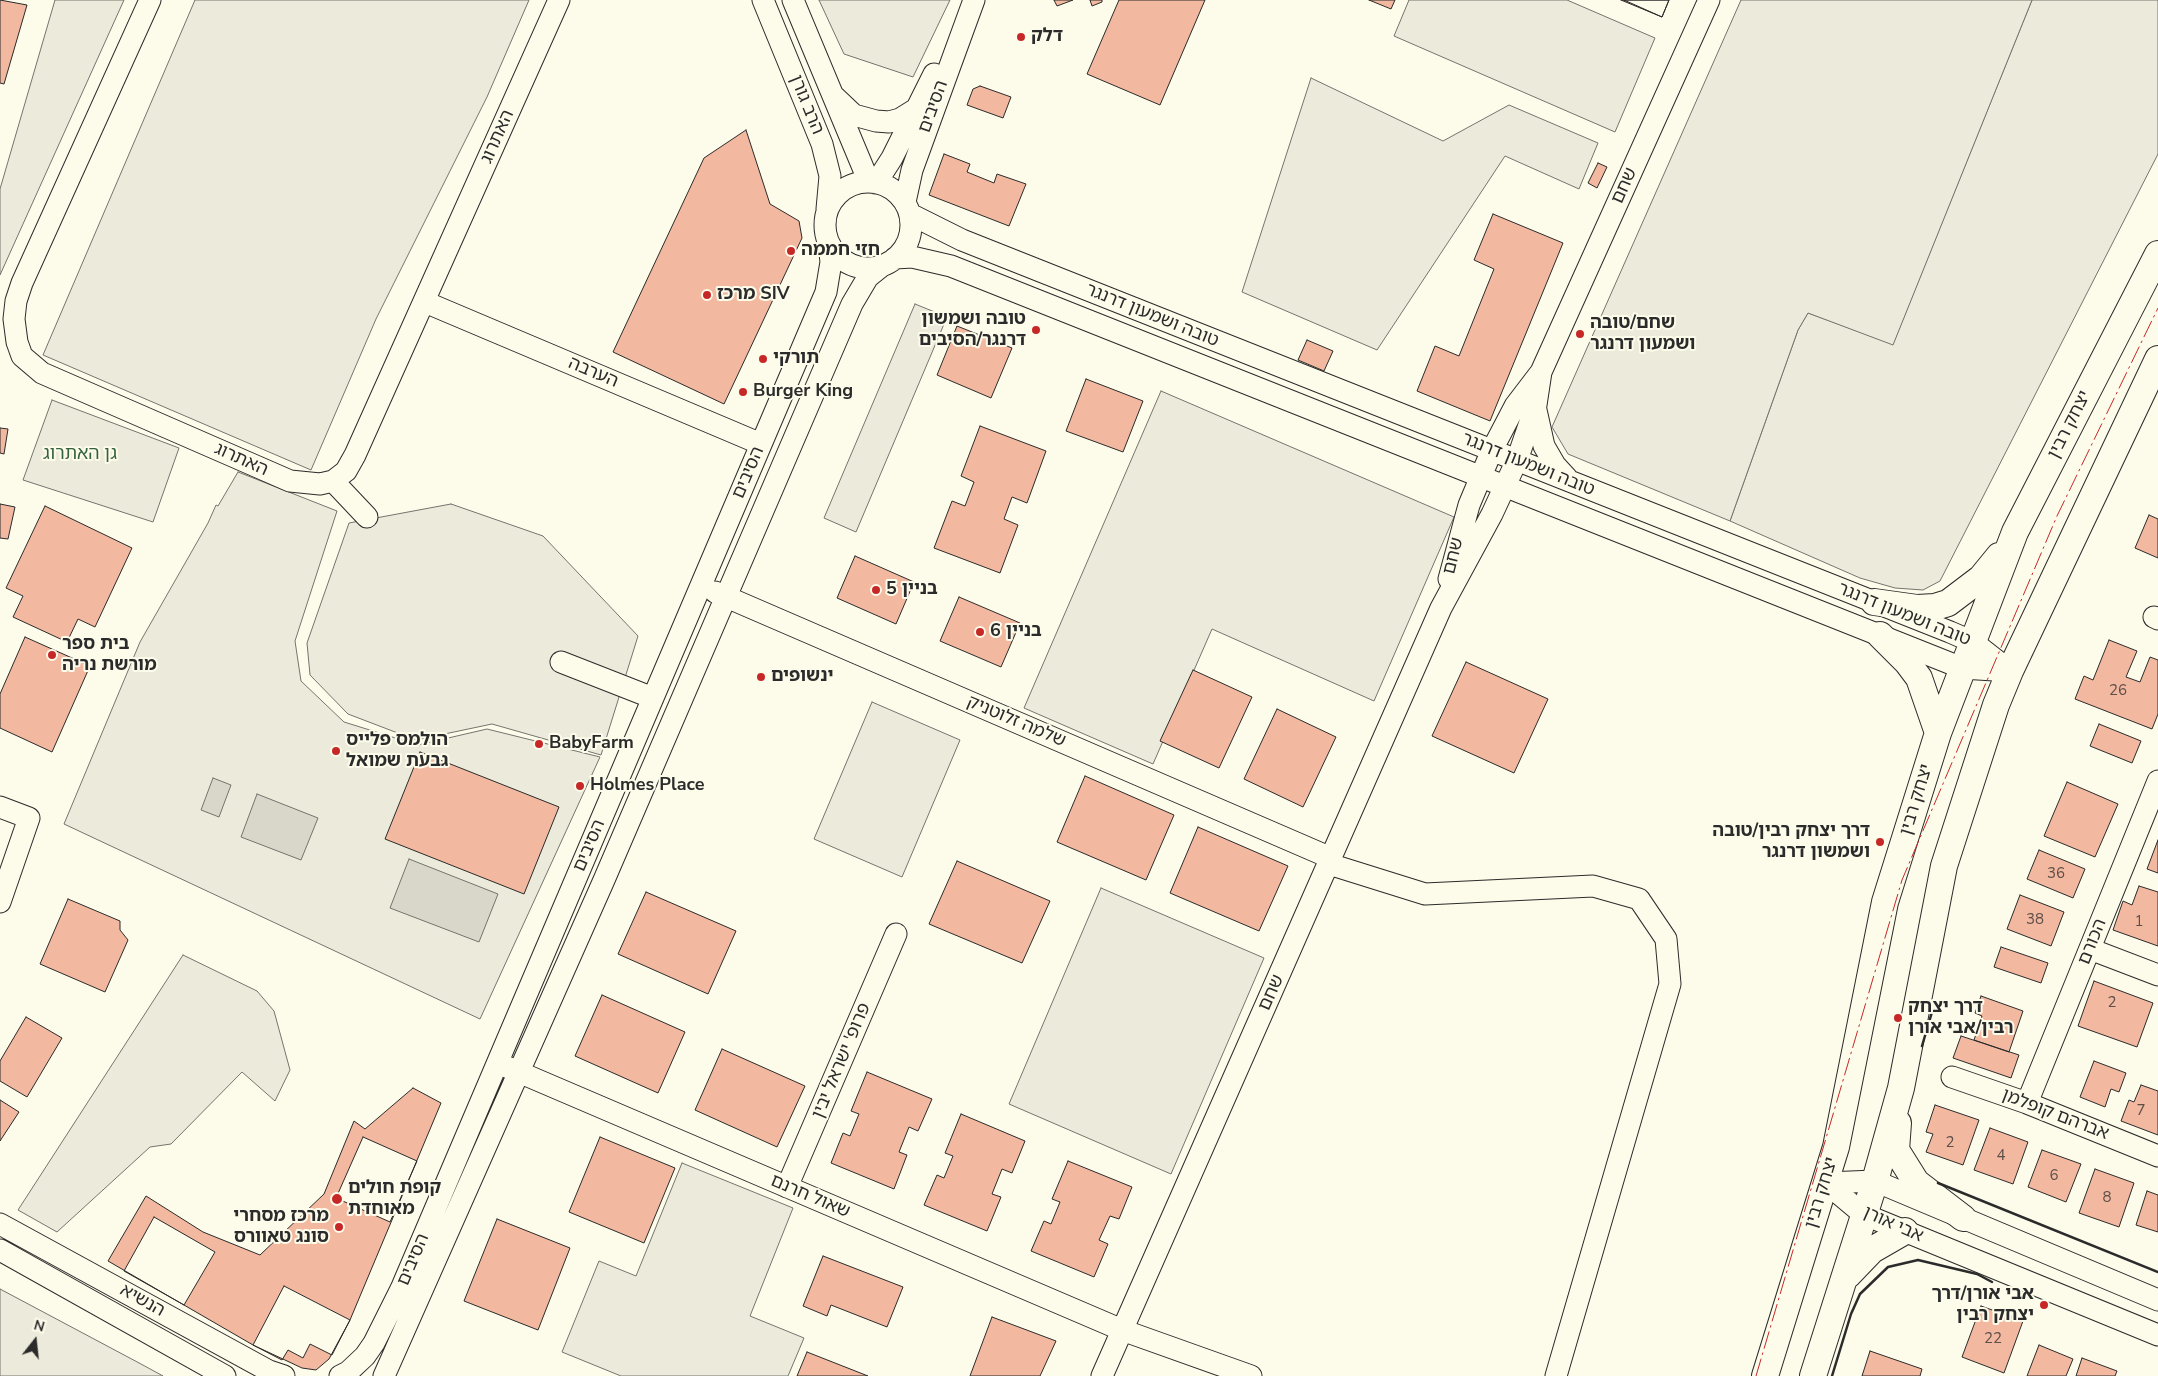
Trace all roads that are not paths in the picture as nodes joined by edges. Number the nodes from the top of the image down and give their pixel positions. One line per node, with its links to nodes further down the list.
1 (150, 0): 23 (street, האתרוג)
2 (559, 0): 15 (street, האתרוג)
3 (762, 0): 11 (street, הרב גורן)
4 (793, 0): 7 (street, הרב גורן)
5 (1710, 0): 17 (street, שחם)
6 (971, 6): 8 (street, הסיבים); 10 (street, הסיבים)
7 (831, 92): 8 (street); 9 (street, הרב גורן)
8 (916, 109): 9 (street, הסיבים)
9 (872, 183): 10 (street); 11 (street)
10 (907, 208): 14 (street); 20 (street, טובה ושמעון דרנגר)
11 (826, 215): 12 (street)
12 (829, 244): 14 (street); 19 (street, הסיבים)
13 (2158, 254): 27 (main road, יצחק רבין)
14 (889, 262): 22 (street, טובה ושמעון דרנגר); 29 (street, הסיבים)
15 (425, 302): 19 (street, הערבה); 23 (street, האתרוג)
16 (2158, 359): 36 (main road)
17 (1541, 372): 18 (street, שחם); 20 (street, שחם)
18 (1536, 405): 21 (street, שחם); 24 (street)
19 (761, 444): 28 (street, הסיבים)
20 (1492, 450): 21 (street, טובה ושמעון דרנגר); 22 (street, שחם)
21 (1517, 460): 24 (street, טובה ושמעון דרנגר); 25 (street, שחם)
22 (1480, 476): 25 (street, טובה ושמעון דרנגר); 31 (street, שחם)
23 (333, 481): 26 (street)
24 (1571, 482): 30 (street, טובה ושמעון דרנגר)
25 (1506, 486): 31 (street, שחם); 32 (street, טובה ושמעון דרנגר)
26 (367, 517)
27 (2015, 532): 30 (main road); 33 (main road, יצחק רבין)
28 (701, 586): 29 (street, שלמה זלוטניק); 37 (street, הסיבים)
29 (727, 597): 41 (street, שלמה זלוטניק); 47 (street, הסיבים)
30 (1874, 602): 33 (street, טובה ושמעון דרנגר)
31 (1441, 608): 41 (street, שחם)
32 (1880, 635): 35 (street, טובה ושמעון דרנגר); 38 (main road)
33 (1973, 642): 35 (main road, יצחק רבין); 36 (street, טובה ושמעון דרנגר)
34 (561, 662): 37 (street)
35 (1962, 668): 36 (street, טובה ושמעון דרנגר); 38 (main road, יצחק רבין)
36 (2010, 671): 49 (main road)
37 (653, 698): 46 (street, הסיבים)
38 (1938, 733): 53 (main road, יצחק רבין)
39 (2158, 781): 44 (street, הכורם)
40 (0, 807): 42 (street)
41 (1330, 861): 62 (street, שחם); 70 (street, שלמה זלוטניק)
42 (0, 902)
43 (896, 934): 54 (street, פרופ' ישראל יבין)
44 (2090, 949): 45 (street); 50 (street, הכורם)
45 (2158, 975)
46 (498, 1063): 47 (street, שאול חרנם); 66 (street, הסיבים)
47 (520, 1072): 54 (street, שאול חרנם); 67 (street, הסיבים)
48 (1952, 1077): 50 (street, אברהם קופלמן)
49 (1901, 1088): 52 (main road); 56 (main road)
50 (2027, 1103): 51 (street, אברהם קופלמן)
51 (2158, 1156)
52 (1875, 1181): 53 (street, אבי אורן); 55 (main road); 56 (street, אבי אורן)
53 (1826, 1183): 55 (street, אבי אורן); 71 (main road, יצחק רבין)
54 (787, 1187): 62 (street, שאול חרנם)
55 (1863, 1214): 58 (street, אבי אורן); 60 (main road)
56 (1963, 1218): 61 (street, אבי אורן)
57 (0, 1224): 65 (street, הנשיא)
58 (1905, 1231): 60 (main road); 63 (street, אבי אורן)
59 (0, 1250): 64 (street, הנשיא)
60 (1844, 1279): 72 (main road)
61 (2158, 1300)
62 (1122, 1330): 68 (street, שחם); 69 (street, שאול חרנם)
63 (2158, 1335)
64 (225, 1376)
65 (284, 1376)
66 (340, 1376)
67 (384, 1376)
68 (1102, 1376)
69 (1251, 1376)
70 (1556, 1376)
71 (1764, 1376)
72 (1813, 1376)

